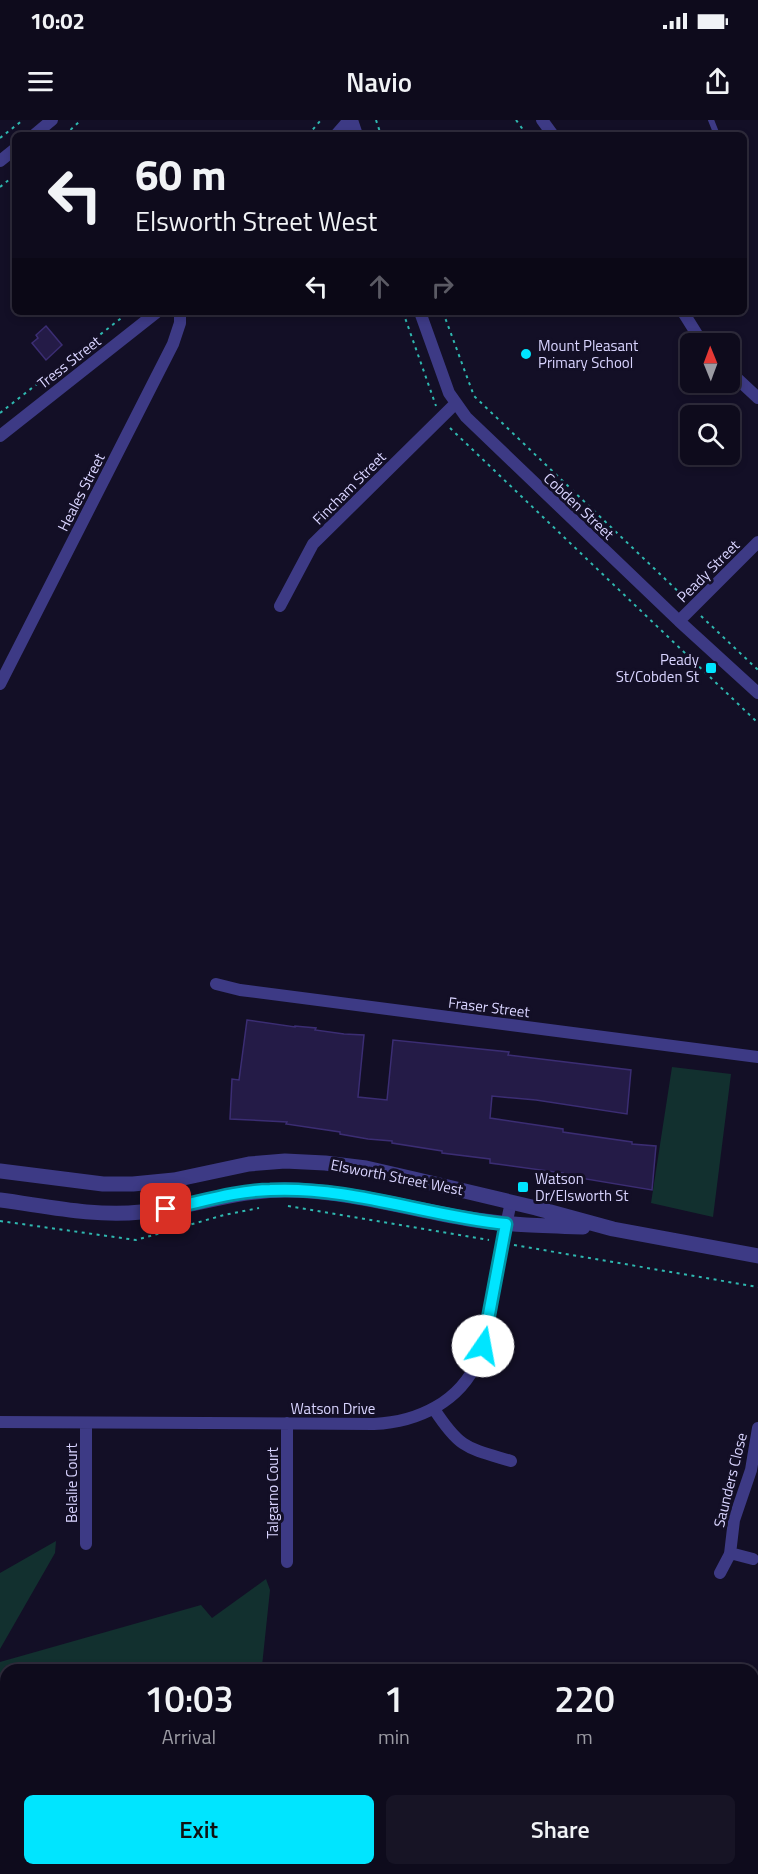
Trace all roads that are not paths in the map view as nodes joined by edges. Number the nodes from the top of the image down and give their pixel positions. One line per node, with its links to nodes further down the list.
1 (52, 120): 3 (street)
2 (351, 120): 4 (street)
3 (38, 132)
4 (339, 132)
5 (12, 151): 6 (street)
6 (0, 161)
7 (153, 315): 15 (street, Tress Street)
8 (180, 315): 19 (street, Heales Street)
9 (421, 315): 14 (street, Cobden Street)
10 (685, 315): 11 (street)
11 (696, 333)
12 (740, 381): 13 (street)
13 (758, 398)
14 (455, 404): 17 (street, Fincham Street); 18 (street, Cobden Street)
15 (0, 436)
16 (758, 542): 18 (street, Peady Street)
17 (279, 606)
18 (679, 621): 20 (street, Cobden Street)
19 (0, 684)
20 (758, 693)
21 (216, 984): 22 (street, Fraser Street)
22 (758, 1057)
23 (0, 1171): 25 (street, Elsworth Street West)
24 (0, 1200): 26 (street, Elsworth Street West)
25 (511, 1202): 26 (street, Watson Drive); 27 (street, Elsworth Street West)
26 (506, 1224): 27 (street, Elsworth Street West); 29 (street, Watson Drive)
27 (613, 1229): 28 (street, Elsworth Street West)
28 (758, 1256)
29 (434, 1409): 32 (street, Watson Drive); 34 (street)
30 (0, 1422): 31 (street, Watson Drive)
31 (87, 1423): 32 (street, Watson Drive); 36 (street, Belalie Court)
32 (287, 1423): 39 (street, Talgarno Court)
33 (758, 1428): 35 (street, Saunders Close)
34 (511, 1461)
35 (754, 1476): 37 (street, Saunders Close)
36 (86, 1544)
37 (730, 1554): 38 (street); 40 (street, Saunders Close)
38 (753, 1559)
39 (287, 1562)
40 (720, 1573)

